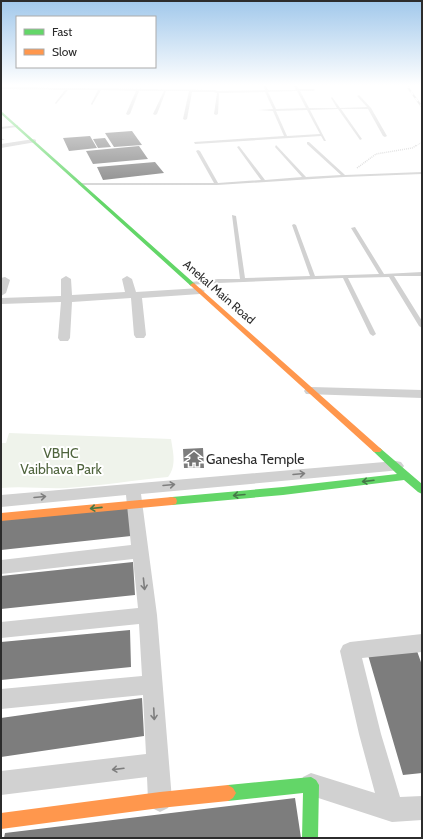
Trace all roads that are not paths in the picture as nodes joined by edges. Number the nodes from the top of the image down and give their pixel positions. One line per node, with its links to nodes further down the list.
1 (280, 124): 9 (lane)
2 (316, 124): 7 (lane)
3 (350, 124): 10 (lane)
4 (378, 124): 8 (lane)
5 (17, 126): 6 (lane); 12 (main road, Anekal Main Road)
6 (1, 128)
7 (322, 135): 9 (lane); 11 (lane)
8 (385, 136)
9 (286, 137): 22 (lane)
10 (360, 139)
11 (325, 140)
12 (34, 141): 13 (street); 21 (main road, Anekal Main Road)
13 (2, 142)
14 (308, 143): 18 (lane)
15 (276, 146): 19 (lane)
16 (239, 147): 20 (lane)
17 (422, 173): 18 (lane)
18 (342, 175): 19 (lane)
19 (306, 179): 20 (lane)
20 (264, 181): 22 (lane)
21 (80, 184): 22 (lane); 35 (main road, Anekal Main Road)
22 (217, 184)
23 (234, 216): 34 (lane)
24 (294, 225): 30 (lane)
25 (353, 228): 27 (lane)
26 (422, 274): 28 (lane)
27 (382, 275): 28 (lane); 29 (lane)
28 (391, 275): 40 (lane)
29 (345, 276): 30 (lane); 41 (lane)
30 (313, 278): 34 (lane)
31 (66, 279): 38 (street)
32 (127, 279): 37 (street)
33 (5, 280): 36 (street)
34 (244, 280): 35 (lane)
35 (196, 288): 37 (street); 44 (main road, Anekal Main Road)
36 (1, 292)
37 (134, 295): 38 (street); 42 (street)
38 (67, 299): 39 (street); 43 (street)
39 (1, 301)
40 (422, 326)
41 (373, 334)
42 (140, 335)
43 (64, 338)
44 (312, 391): 45 (street); 46 (main road, Anekal Main Road)
45 (422, 394)
46 (401, 471): 47 (main road, Anekal Main Road); 48 (street)
47 (422, 490)
48 (134, 496): 49 (street, one-way to 48); 50 (main road, one-way to 50); 51 (street)
49 (1, 501)
50 (1, 517)
51 (141, 551): 52 (street); 53 (street, one-way to 53)
52 (1, 567)
53 (148, 615): 54 (street); 56 (street)
54 (1, 630)
55 (422, 643): 63 (street)
56 (152, 685): 57 (street); 58 (street, one-way to 58)
57 (1, 699)
58 (157, 764): 59 (street, one-way to 59); 61 (street)
59 (1, 783)
60 (311, 785): 61 (main road); 63 (street); 65 (main road)
61 (160, 800): 64 (main road)
62 (422, 808): 63 (street)
63 (392, 810)
64 (1, 821)
65 (310, 838)

